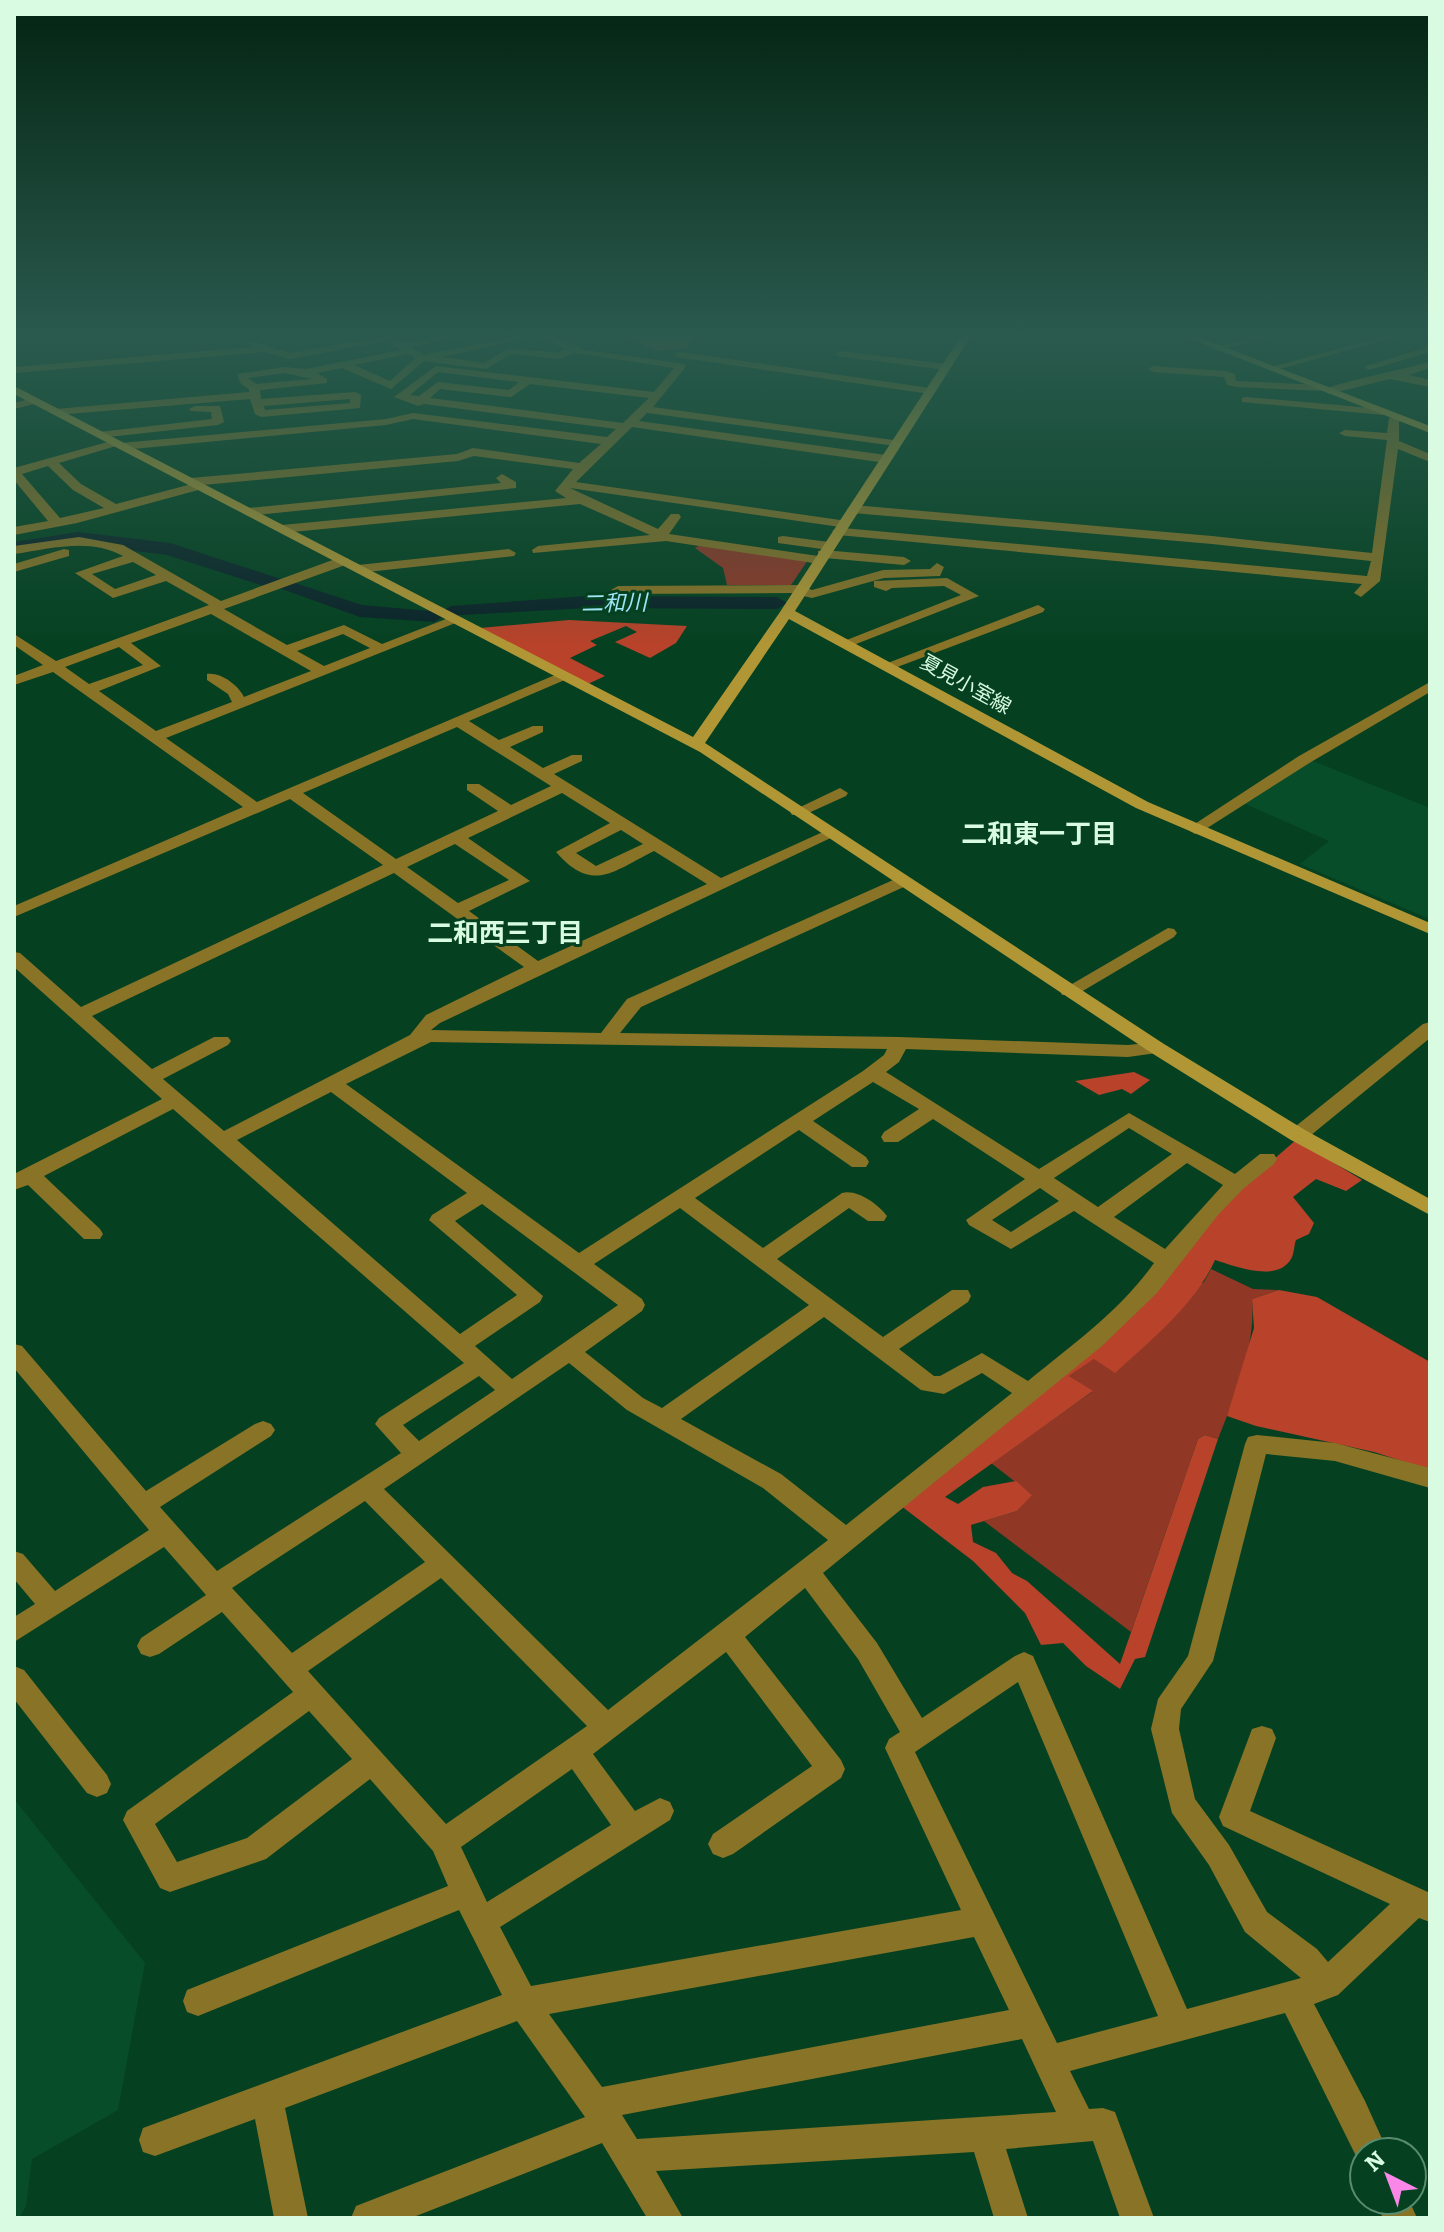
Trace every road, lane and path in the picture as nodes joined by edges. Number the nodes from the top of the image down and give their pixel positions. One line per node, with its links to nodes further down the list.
1 (104, 437): 18 (street)
2 (203, 437): 18 (street)
3 (337, 437): 20 (street)
4 (477, 437): 19 (street)
5 (575, 437): 14 (street)
6 (613, 437): 14 (street)
7 (689, 437): 16 (street)
8 (732, 437): 15 (street)
9 (764, 437): 15 (street)
10 (854, 437): 17 (street)
11 (900, 437): 17 (street)
12 (1374, 437): 13 (street)
13 (1393, 440): 21 (street); 47 (street)
14 (608, 441): 24 (street)
15 (760, 441): 22 (street)
16 (682, 443)
17 (896, 443): 22 (street)
18 (118, 444): 20 (street); 23 (street)
19 (486, 454): 24 (street); 27 (street)
20 (141, 456): 27 (street)
21 (1430, 458)
22 (886, 459): 31 (street)
23 (50, 461): 25 (street); 30 (street)
24 (582, 467): 28 (street)
25 (14, 472): 34 (street)
26 (502, 478): 32 (street)
27 (195, 484): 30 (street); 32 (street)
28 (567, 484): 29 (street); 36 (street)
29 (581, 500): 35 (street); 37 (street)
30 (115, 509): 34 (street)
31 (853, 509): 36 (street); 47 (street)
32 (248, 512): 37 (street)
33 (675, 517): 40 (street)
34 (57, 523): 38 (street)
35 (645, 528): 39 (street); 40 (street)
36 (840, 528): 45 (street); 53 (street)
37 (282, 529): 49 (street)
38 (15, 530)
39 (596, 534)
40 (663, 536): 43 (street); 45 (street)
41 (96, 544): 42 (street); 46 (street); 51 (street)
42 (14, 550)
43 (538, 550)
44 (509, 553): 49 (street)
45 (824, 553): 48 (street); 56 (street)
46 (134, 557): 52 (street); 52 (street)
47 (1378, 558): 53 (street)
48 (904, 561)
49 (351, 565): 58 (street); 61 (street)
50 (937, 567): 56 (street)
51 (14, 568)
52 (167, 576): 58 (street)
53 (1373, 581): 57 (street)
54 (886, 587): 64 (street)
55 (618, 590): 56 (street)
56 (800, 591): 60 (street)
57 (1361, 593)
58 (217, 608): 63 (street); 66 (street)
59 (1038, 609): 68 (street)
60 (787, 612): 64 (street, 夏見小室線); 79 (street)
61 (456, 620): 65 (street); 70 (street)
62 (14, 638): 67 (street)
63 (121, 642): 67 (street); 74 (street)
64 (846, 643): 68 (street, 夏見小室線)
65 (382, 649): 66 (street); 69 (street)
66 (286, 650): 69 (street)
67 (54, 666): 72 (street); 74 (street)
68 (887, 666): 91 (street, 夏見小室線)
69 (322, 671): 75 (street)
70 (562, 676): 76 (street); 79 (street)
71 (212, 677): 75 (street)
72 (14, 680)
73 (1429, 688): 91 (street)
74 (88, 690): 78 (street)
75 (240, 703): 78 (street)
76 (458, 721): 80 (street); 85 (street)
77 (538, 729): 80 (street)
78 (154, 737): 87 (street)
79 (696, 744): 89 (street)
80 (499, 746): 82 (street)
81 (577, 758): 82 (street)
82 (544, 773): 83 (street)
83 (565, 786): 88 (street); 90 (street)
84 (473, 787): 88 (street)
85 (291, 792): 87 (street); 95 (street)
86 (840, 793): 89 (street)
87 (255, 808): 99 (street)
88 (510, 812): 93 (street)
89 (798, 812): 92 (street)
90 (623, 823): 94 (street); 94 (street)
91 (1195, 829): 100 (street, 夏見小室線)
92 (831, 834): 96 (street); 97 (street)
93 (456, 837): 95 (street); 98 (street)
94 (656, 844): 97 (street)
95 (394, 866): 98 (street); 105 (street)
96 (902, 881): 104 (street); 107 (street)
97 (720, 885): 103 (street)
98 (456, 911): 103 (street)
99 (14, 912)
100 (1430, 929)
101 (1168, 933): 104 (street)
102 (14, 957): 105 (street)
103 (537, 968): 108 (street)
104 (1069, 991): 111 (street)
105 (79, 1015): 113 (street)
106 (1430, 1028): 118 (street)
107 (609, 1038): 108 (street); 110 (street)
108 (417, 1039): 114 (street)
109 (221, 1041): 113 (street)
110 (899, 1043): 111 (street); 112 (street)
111 (1157, 1048): 118 (street)
112 (870, 1075): 116 (street); 117 (street)
113 (150, 1078): 115 (street)
114 (333, 1084): 120 (street); 127 (street)
115 (175, 1100): 120 (street); 125 (street)
116 (933, 1109): 119 (street); 124 (street)
117 (799, 1121): 123 (street); 128 (street)
118 (1298, 1135): 130 (street)
119 (891, 1137)
120 (222, 1138): 139 (street)
121 (1185, 1155): 124 (street); 126 (street); 132 (street)
122 (1267, 1159): 126 (street)
123 (859, 1162)
124 (1041, 1177): 129 (street); 129 (street)
125 (22, 1179): 133 (street)
126 (1236, 1184): 135 (street)
127 (483, 1193): 136 (street); 139 (street)
128 (680, 1197): 134 (street); 136 (street)
129 (1075, 1200): 132 (street)
130 (1427, 1203)
131 (876, 1216): 134 (street)
132 (1100, 1216): 135 (street)
133 (92, 1234)
134 (762, 1259): 138 (street)
135 (1167, 1261): 145 (street)
136 (580, 1263): 141 (street)
137 (960, 1296): 140 (street)
138 (824, 1306): 140 (street); 146 (street)
139 (459, 1346): 143 (street)
140 (881, 1350): 145 (street)
141 (570, 1352): 144 (street); 146 (street)
142 (16, 1357): 151 (street)
143 (480, 1364): 144 (street); 148 (street)
144 (510, 1390): 148 (street)
145 (1027, 1392): 153 (street)
146 (662, 1420): 153 (street)
147 (263, 1430): 151 (street)
148 (417, 1454): 150 (street)
149 (1430, 1478): 179 (street)
150 (367, 1488): 155 (street); 157 (street)
151 (143, 1505): 152 (street)
152 (166, 1532): 157 (street); 158 (street)
153 (845, 1539): 156 (street)
154 (14, 1561): 158 (street)
155 (441, 1564): 162 (street); 165 (street)
156 (807, 1573): 160 (street); 166 (street)
157 (219, 1591): 161 (street); 162 (street)
158 (52, 1606): 159 (street)
159 (14, 1631)
160 (728, 1635): 165 (street); 174 (street)
161 (150, 1646)
162 (290, 1669): 164 (street)
163 (14, 1678): 170 (street)
164 (313, 1693): 169 (street); 169 (street)
165 (606, 1726): 168 (street)
166 (917, 1736): 177 (street); 184 (street)
167 (1262, 1738): 176 (street)
168 (575, 1751): 172 (street); 173 (street)
169 (373, 1760): 173 (street)
170 (97, 1784)
171 (660, 1811): 172 (street)
172 (631, 1829): 178 (street)
173 (444, 1842): 175 (street)
174 (723, 1844)
175 (466, 1893): 178 (street); 181 (street)
176 (1422, 1905): 179 (street)
177 (982, 1921): 182 (street); 183 (street)
178 (480, 1923): 182 (street)
179 (1327, 1984): 180 (street)
180 (1293, 1996): 184 (street); 190 (street)
181 (198, 2001)
182 (523, 2003): 186 (street); 187 (street)
183 (1030, 2022): 185 (street); 187 (street)
184 (1179, 2028): 185 (street)
185 (1049, 2061): 188 (street)
186 (267, 2100): 191 (street); 193 (street)
187 (602, 2114): 192 (street); 194 (street)
188 (1080, 2126): 189 (street); 197 (street)
189 (985, 2135): 192 (street); 196 (street)
190 (1365, 2136)
191 (155, 2140)
192 (627, 2156): 195 (street)
193 (291, 2218)
194 (368, 2218)
195 (666, 2218)
196 (1011, 2218)
197 (1137, 2218)

